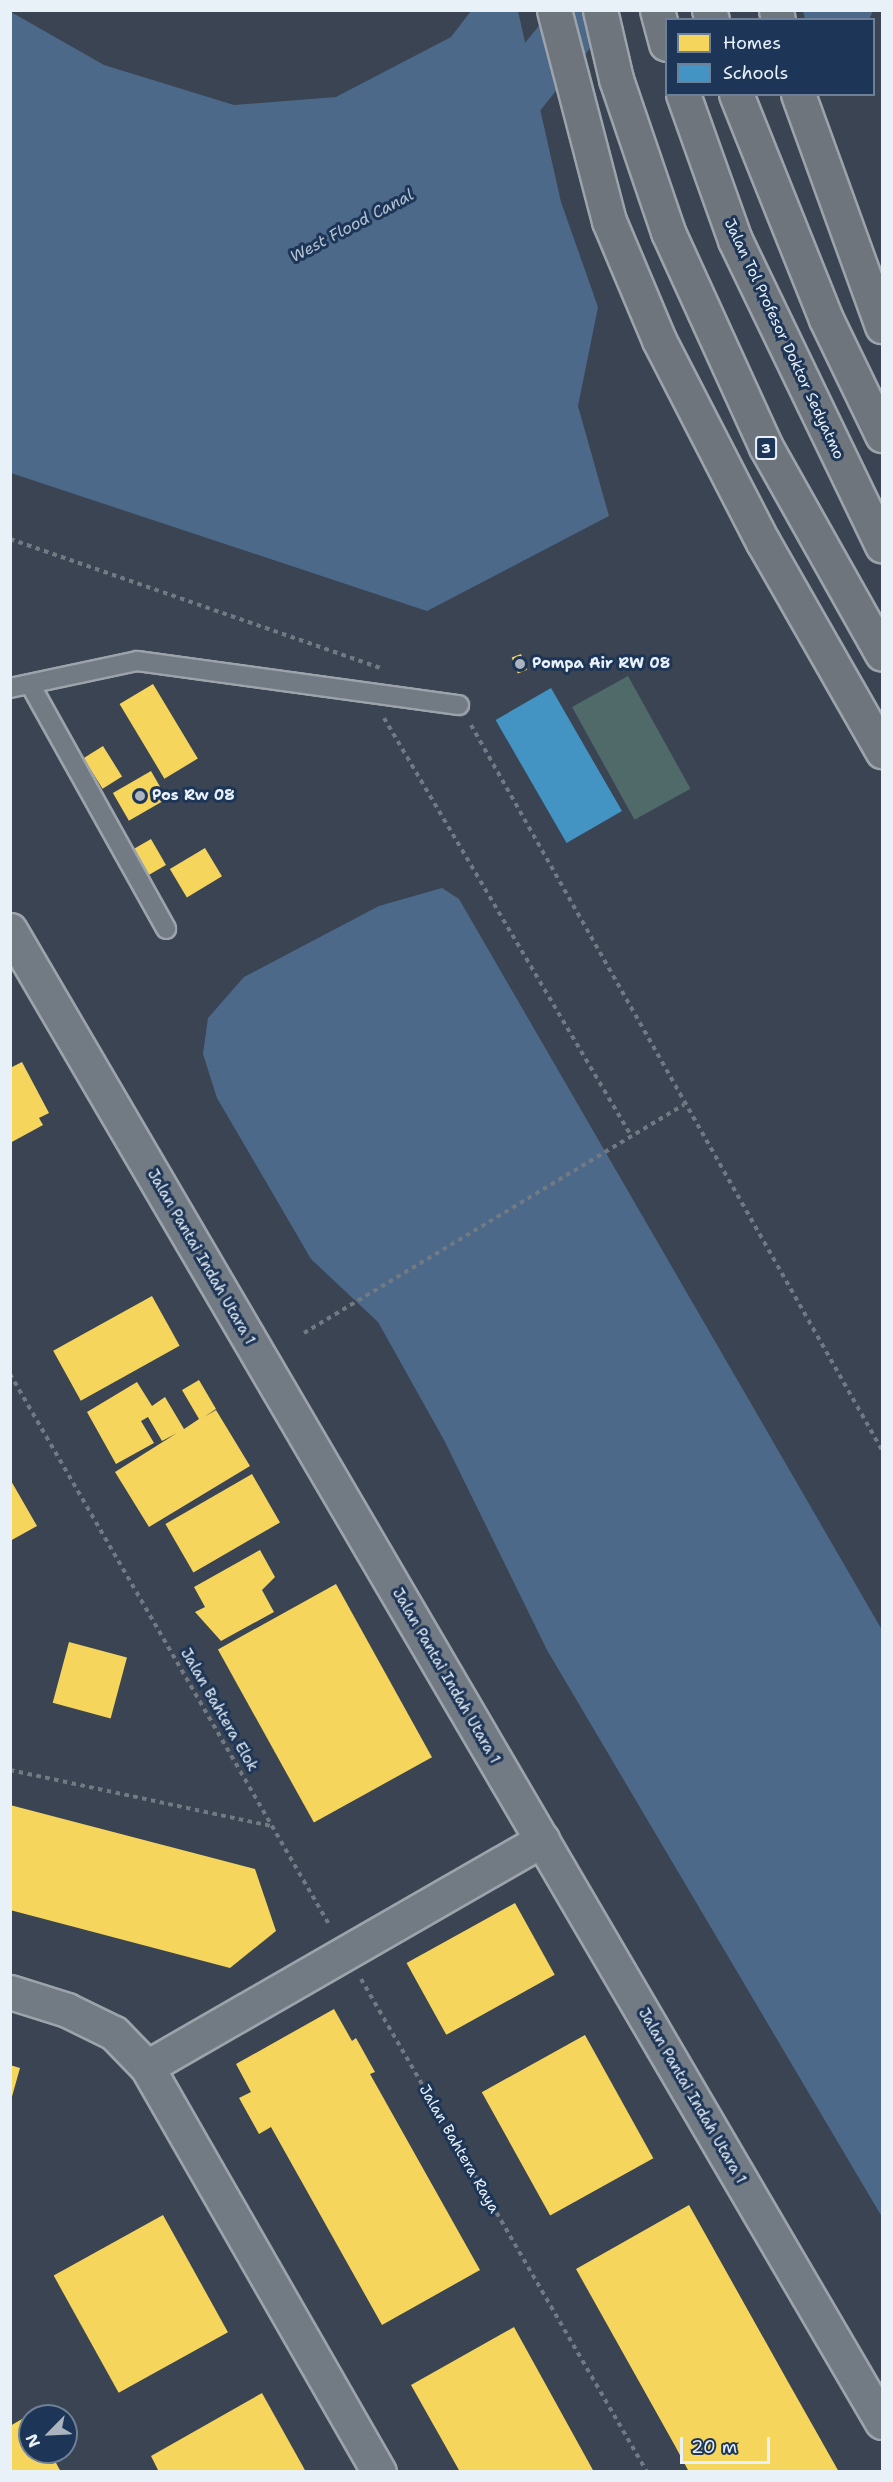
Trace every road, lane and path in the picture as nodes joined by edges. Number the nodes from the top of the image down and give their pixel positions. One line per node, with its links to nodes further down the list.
1 (554, 10): 18 (highway)
2 (600, 10): 12 (highway, 3)
3 (657, 10): 4 (highway)
4 (665, 40)
5 (684, 96): 11 (highway, Jalan Tol Profesor Doktor Sedyatmo)
6 (737, 96): 9 (highway)
7 (799, 96): 8 (highway)
8 (877, 314)
9 (882, 435)
10 (10, 539): 13 (path)
11 (882, 545)
12 (882, 654)
13 (393, 672)
14 (31, 686): 15 (lane); 16 (lane); 19 (lane)
15 (10, 688)
16 (371, 696): 17 (lane); 22 (path)
17 (459, 705): 21 (path)
18 (882, 751)
19 (166, 929)
20 (10, 930): 28 (street, Jalan Pantai Indah Utara 1)
21 (684, 1105): 22 (path); 25 (path)
22 (630, 1136): 23 (path)
23 (304, 1333)
24 (10, 1374): 27 (path, Jalan Bahtera Elok)
25 (882, 1450)
26 (10, 1770): 27 (path)
27 (272, 1826): 29 (path, Jalan Bahtera Raya)
28 (542, 1840): 29 (street); 32 (street, Jalan Pantai Indah Utara 1)
29 (346, 1953): 31 (street); 34 (path, Jalan Bahtera Raya)
30 (10, 1992): 31 (street)
31 (147, 2067): 33 (street)
32 (882, 2422)
33 (379, 2472)
34 (647, 2472)

